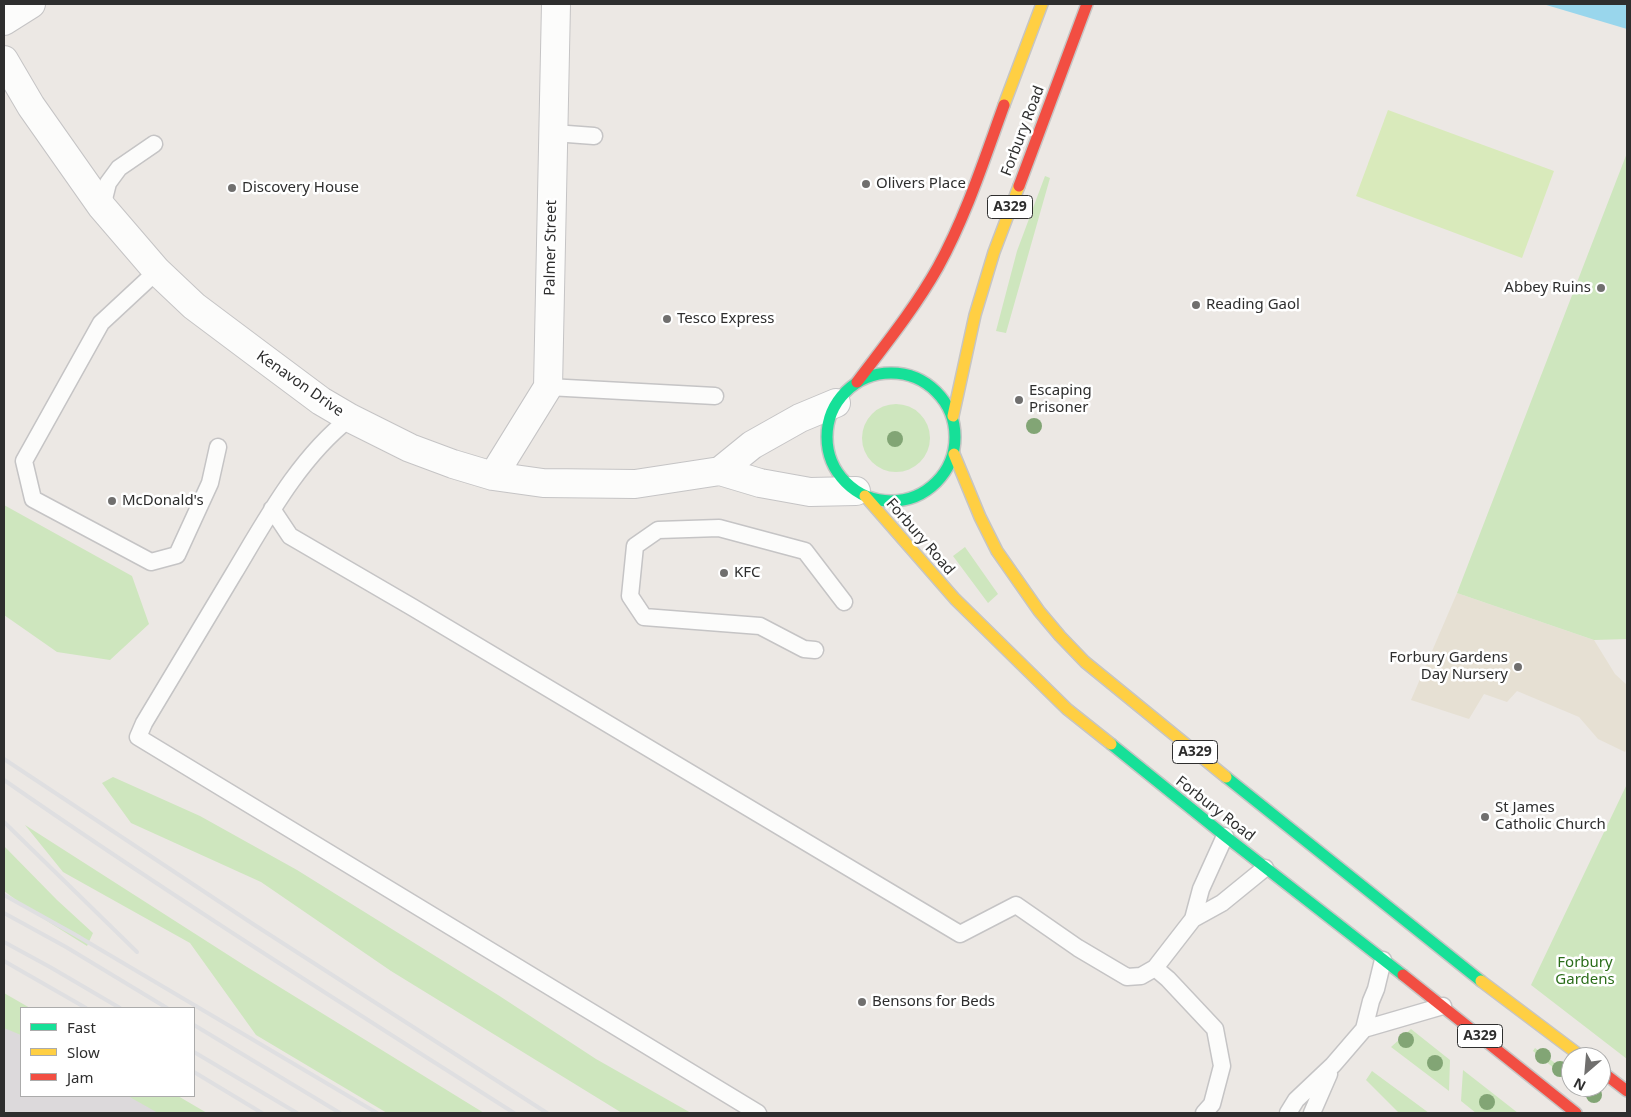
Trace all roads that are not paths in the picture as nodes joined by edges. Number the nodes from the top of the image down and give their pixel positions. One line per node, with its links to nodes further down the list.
1 (31, 4): 5 (street)
2 (556, 4): 7 (street, Palmer Street)
3 (1042, 4): 12 (main road, Forbury Road / A329)
4 (1087, 4): 16 (main road, Forbury Road / A329)
5 (4, 21)
6 (4, 60): 10 (street, Kenavon Drive)
7 (554, 134): 8 (lane); 13 (street, Palmer Street)
8 (594, 136)
9 (154, 144): 10 (lane)
10 (102, 207): 11 (street, Kenavon Drive)
11 (157, 271): 17 (street, Kenavon Drive); 18 (lane)
12 (856, 382): 15 (main road); 16 (main road)
13 (548, 387): 14 (lane); 21 (street)
14 (715, 396)
15 (836, 402): 20 (street); 22 (main road)
16 (952, 416): 19 (main road)
17 (350, 418): 21 (street, Kenavon Drive); 23 (lane)
18 (218, 447)
19 (954, 454): 22 (main road); 33 (main road, A329)
20 (720, 471): 21 (street, Kenavon Drive); 22 (street, Kenavon Drive)
21 (493, 476)
22 (860, 493): 26 (main road, Forbury Road / A329)
23 (272, 509): 30 (lane); 37 (lane)
24 (844, 602): 25 (lane)
25 (814, 650)
26 (1225, 836): 27 (main road, Forbury Road / A329); 28 (lane)
27 (1265, 868): 28 (lane); 29 (main road, Forbury Road / A329)
28 (1194, 919): 30 (lane)
29 (1382, 960): 31 (main road, Forbury Road / A329); 32 (lane)
30 (1154, 968): 38 (lane)
31 (1442, 1006): 32 (lane); 41 (main road, Forbury Road / A329)
32 (1364, 1029): 34 (lane)
33 (1569, 1047)
34 (1333, 1065): 39 (lane); 40 (lane)
35 (1611, 1079): 36 (main road)
36 (1627, 1092)
37 (758, 1113)
38 (1204, 1113)
39 (1288, 1113)
40 (1312, 1113)
41 (1576, 1113)

